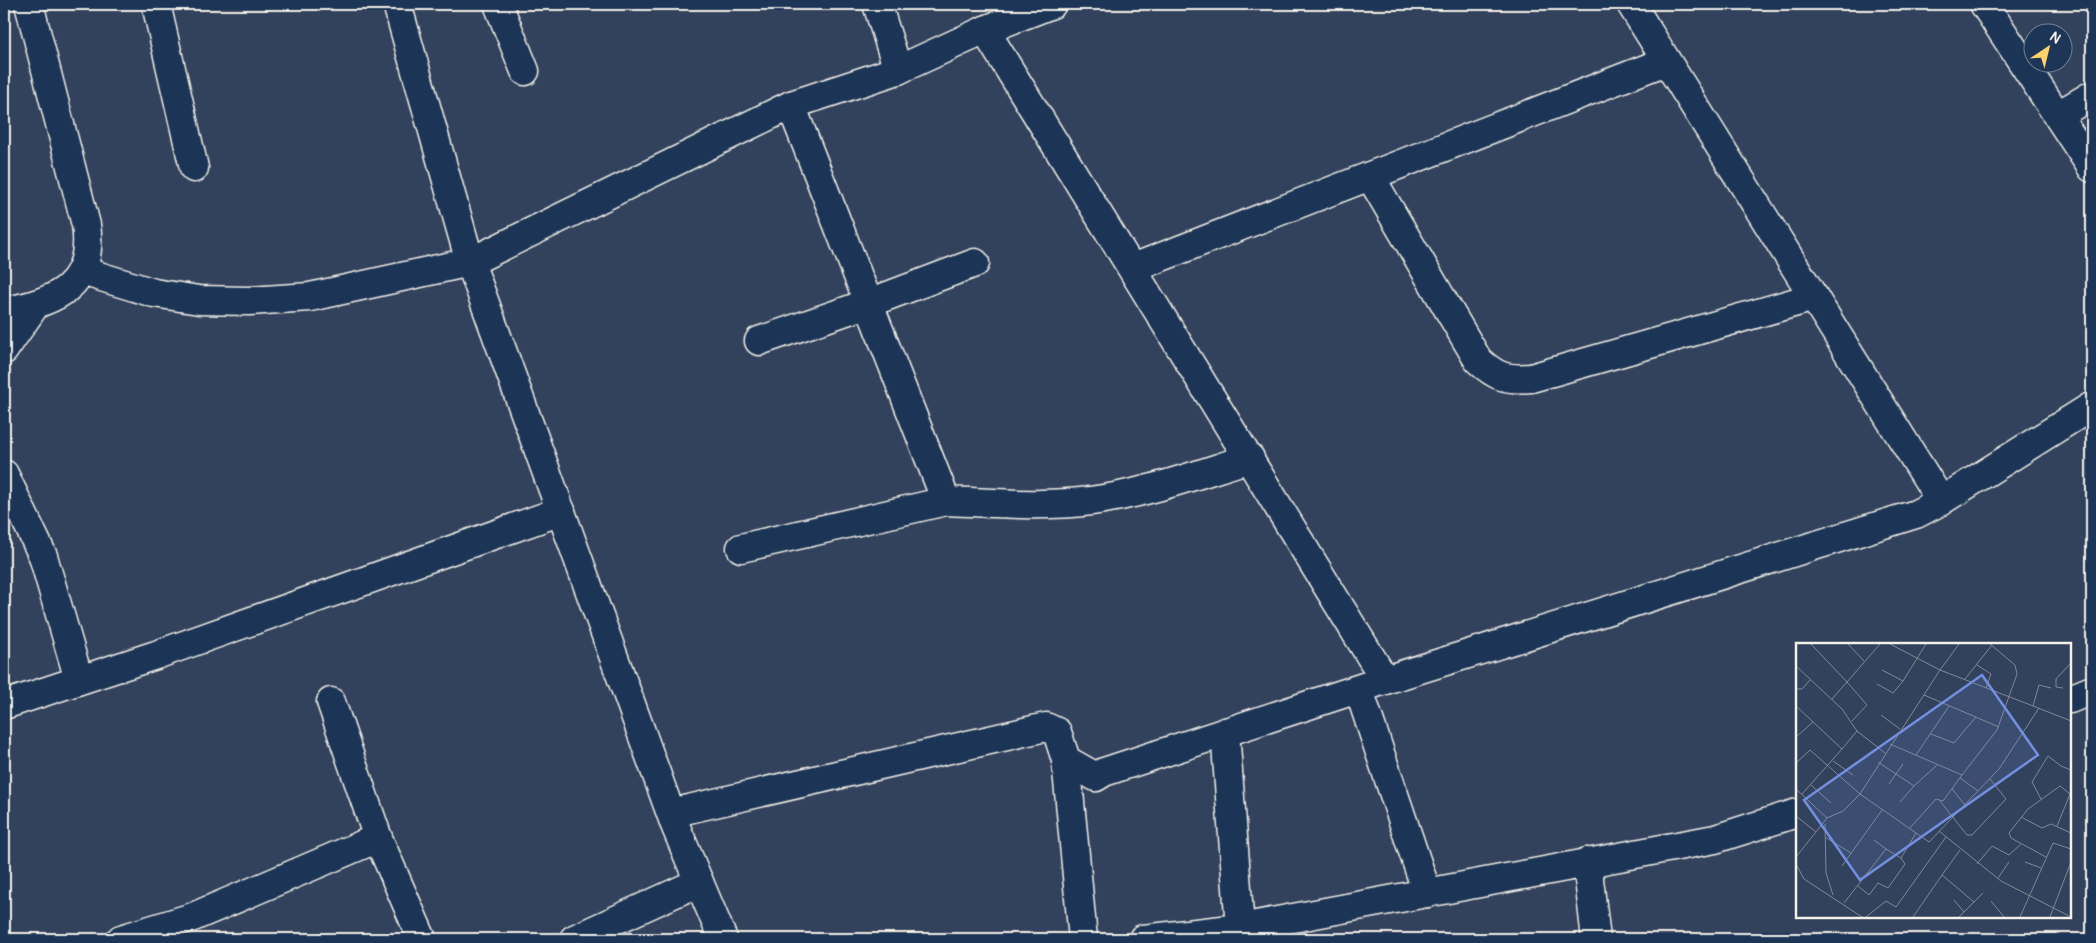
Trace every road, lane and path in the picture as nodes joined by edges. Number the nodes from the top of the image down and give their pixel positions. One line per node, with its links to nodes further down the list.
1 (29, 4): 22 (street)
2 (156, 4): 16 (street)
3 (397, 4): 19 (street)
4 (498, 4): 12 (street)
5 (877, 4): 11 (street)
6 (1052, 4): 9 (street)
7 (1631, 4): 10 (street)
8 (1984, 4): 15 (street)
9 (985, 30): 11 (street); 21 (street)
10 (1666, 61): 18 (street); 23 (street)
11 (898, 70): 14 (street)
12 (525, 71)
13 (2092, 95): 15 (street)
14 (791, 106): 19 (street); 24 (street)
15 (2058, 115): 17 (street)
16 (194, 168)
17 (2092, 168)
18 (1370, 176): 21 (street); 23 (street)
19 (470, 262): 22 (street); 34 (street)
20 (975, 262): 24 (street)
21 (1133, 268): 30 (street)
22 (82, 272): 25 (street)
23 (1814, 297): 33 (street)
24 (868, 303): 27 (street); 32 (street)
25 (36, 304): 26 (street); 28 (street)
26 (4, 310)
27 (758, 341)
28 (4, 350)
29 (2092, 406): 33 (street)
30 (1250, 458): 32 (street); 37 (street)
31 (4, 474): 36 (street)
32 (946, 501): 35 (street)
33 (1941, 501): 37 (street)
34 (561, 511): 36 (street); 45 (street)
35 (741, 548)
36 (79, 680): 42 (street)
37 (1385, 680): 38 (street)
38 (1359, 690): 43 (street); 50 (street)
39 (2092, 690): 40 (street)
40 (2071, 699)
41 (331, 702): 47 (street)
42 (4, 705)
43 (1225, 732): 44 (street); 51 (street)
44 (1066, 760): 45 (street); 56 (street)
45 (671, 813): 49 (street)
46 (1796, 813): 48 (street)
47 (378, 838): 52 (street); 53 (street)
48 (1587, 862): 50 (street); 58 (street)
49 (699, 882): 54 (street); 55 (street)
50 (1427, 893): 51 (street)
51 (1240, 928): 57 (street)
52 (122, 939)
53 (422, 939)
54 (574, 939)
55 (723, 939)
56 (1084, 939)
57 (1143, 939)
58 (1596, 939)

